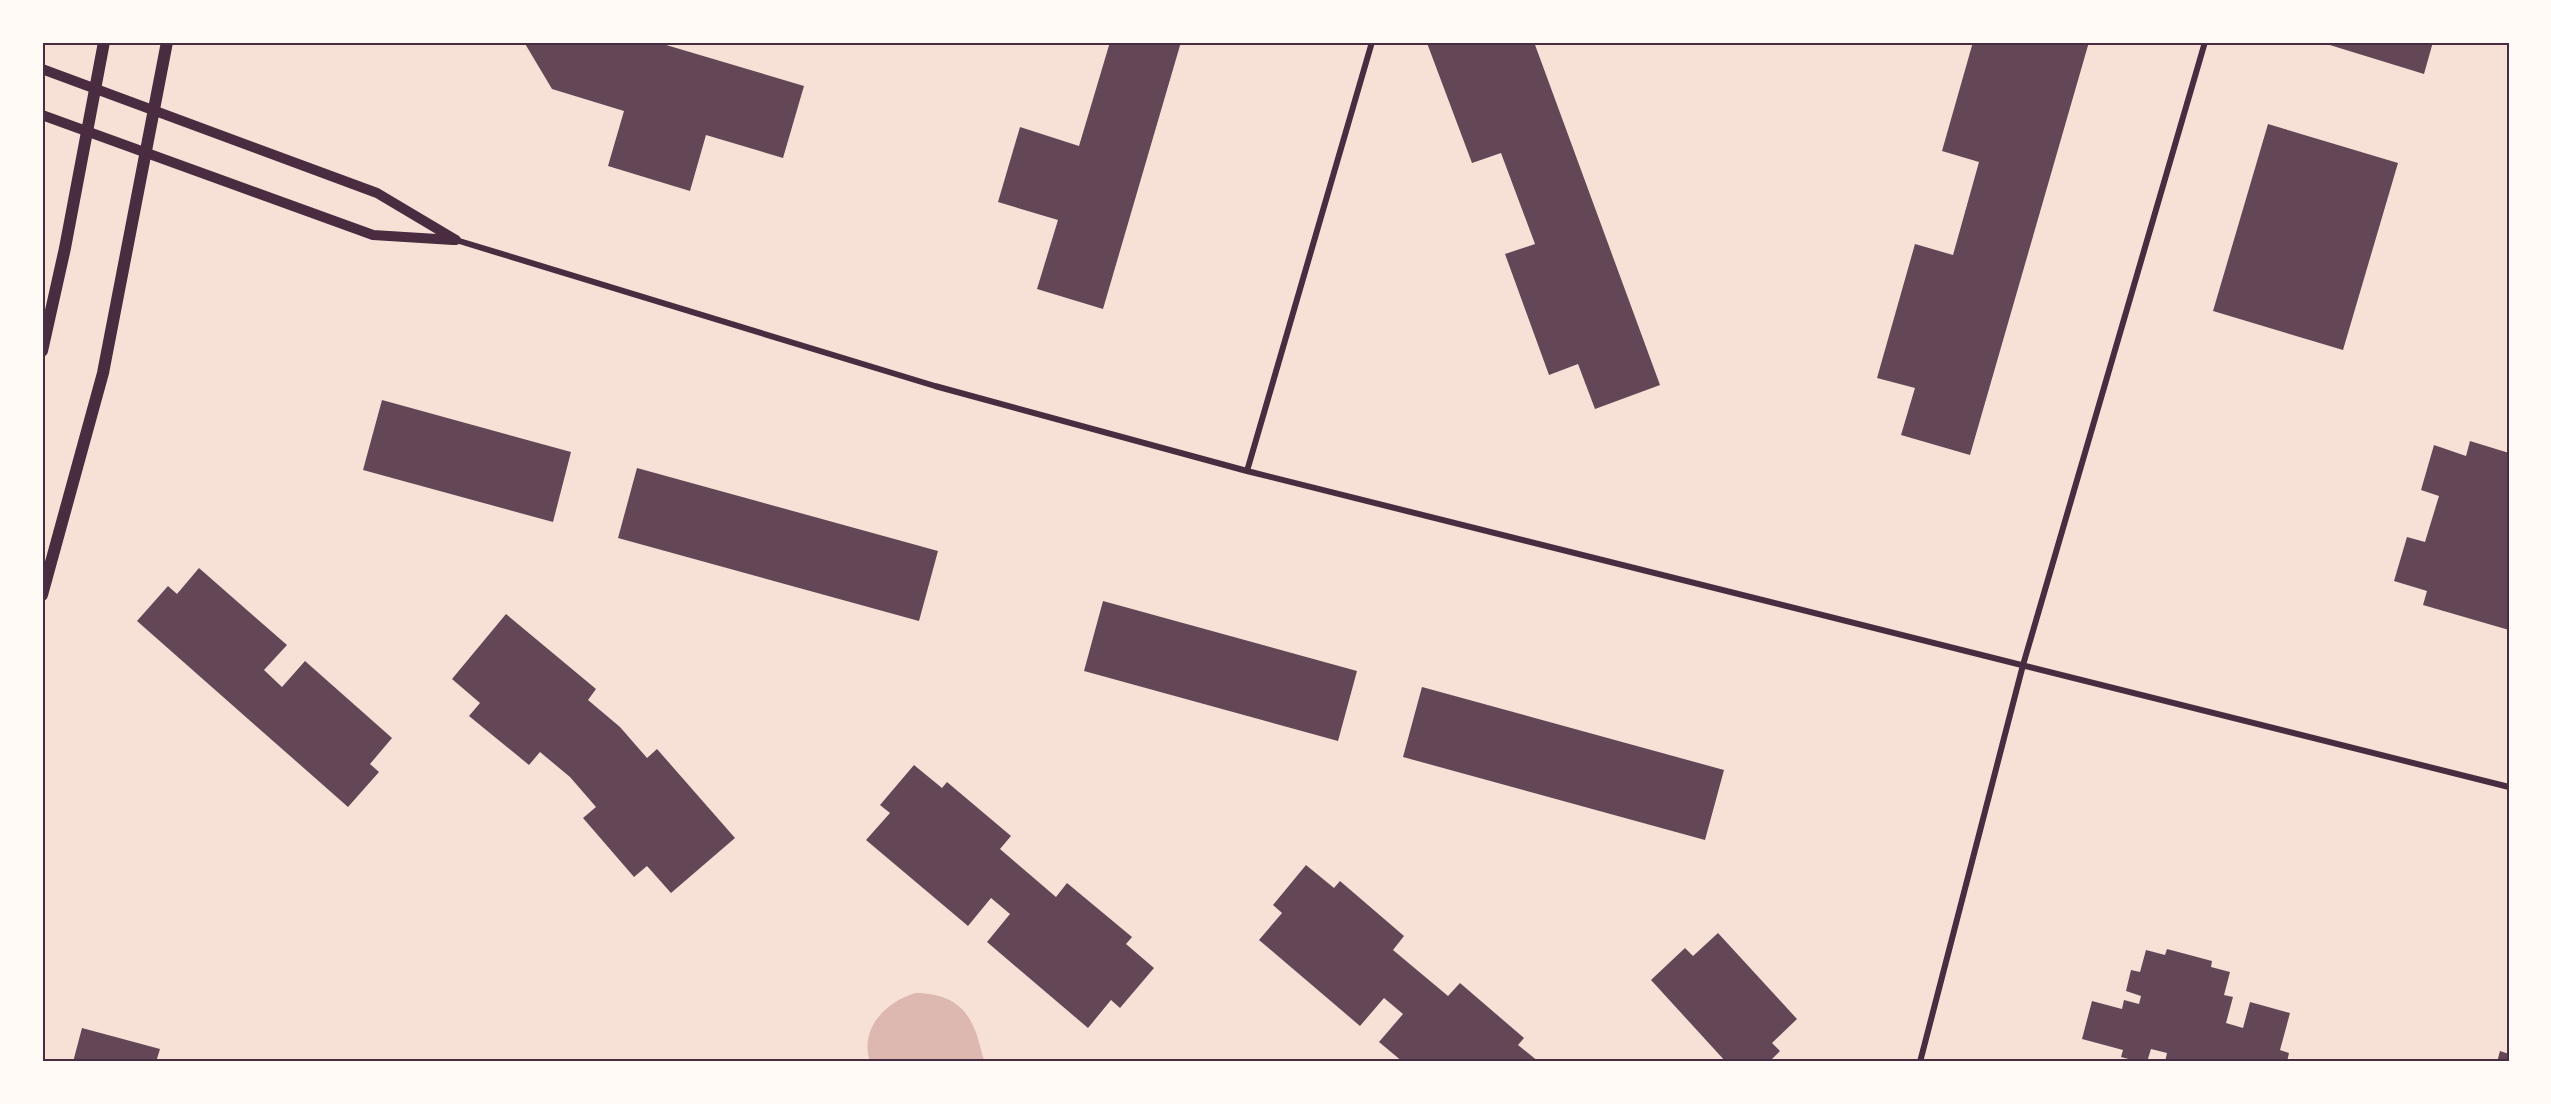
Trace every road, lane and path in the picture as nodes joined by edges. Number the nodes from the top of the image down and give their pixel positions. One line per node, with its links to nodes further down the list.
1 (104, 42): 6 (main road)
2 (167, 42): 7 (main road)
3 (1372, 42): 13 (street)
4 (2205, 42): 15 (street)
5 (42, 69): 6 (street)
6 (95, 89): 7 (street); 9 (main road)
7 (154, 111): 10 (main road); 11 (street)
8 (42, 115): 9 (street)
9 (87, 132): 10 (street); 12 (main road)
10 (146, 154): 11 (street); 14 (main road)
11 (456, 240): 13 (street)
12 (42, 351)
13 (1246, 471): 15 (street)
14 (42, 595)
15 (2023, 665): 16 (street); 17 (street)
16 (2509, 787)
17 (1920, 1062)

